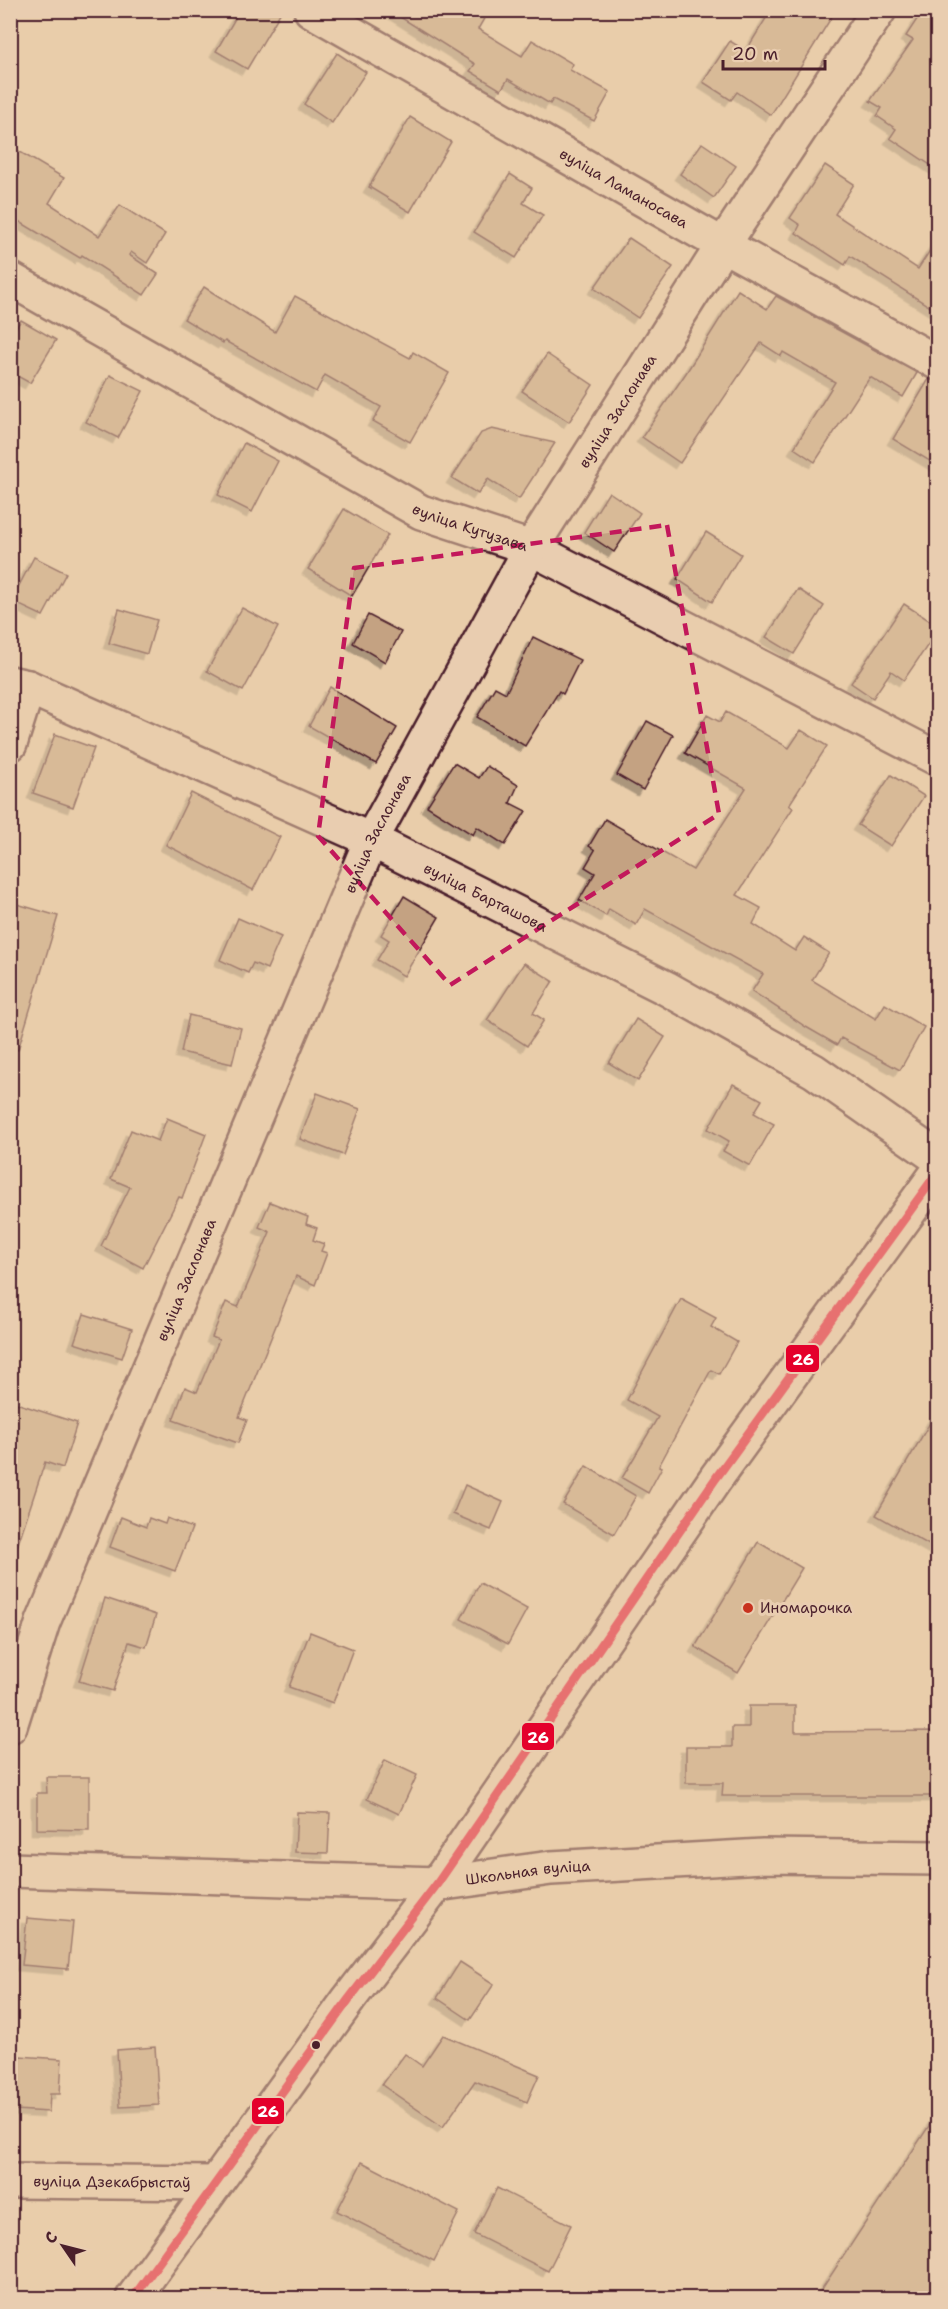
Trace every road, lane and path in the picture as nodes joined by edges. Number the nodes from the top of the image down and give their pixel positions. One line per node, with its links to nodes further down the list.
1 (311, 10): 3 (street, вуліца Ламаносава)
2 (879, 10): 3 (street, вуліца Заслонава)
3 (723, 245): 5 (street, вуліца Ламаносава); 6 (street, вуліца Заслонава)
4 (10, 279): 6 (street, вуліца Кутузава)
5 (938, 363)
6 (531, 548): 9 (street, вуліца Кутузава); 10 (street, вуліца Заслонава)
7 (19, 685): 8 (street); 10 (street, вуліца Барташова)
8 (10, 744)
9 (938, 759)
10 (371, 840): 11 (street, вуліца Барташова); 13 (street, вуліца Заслонава)
11 (938, 1158)
12 (938, 1172): 16 (street)
13 (10, 1726)
14 (938, 1858): 16 (street, Школьная вуліца)
15 (10, 1870): 16 (street, Школьная вуліца)
16 (437, 1884): 18 (street)
17 (10, 2181): 18 (street, вуліца Дзекабрыстаў)
18 (215, 2184): 19 (street)
19 (133, 2298)

